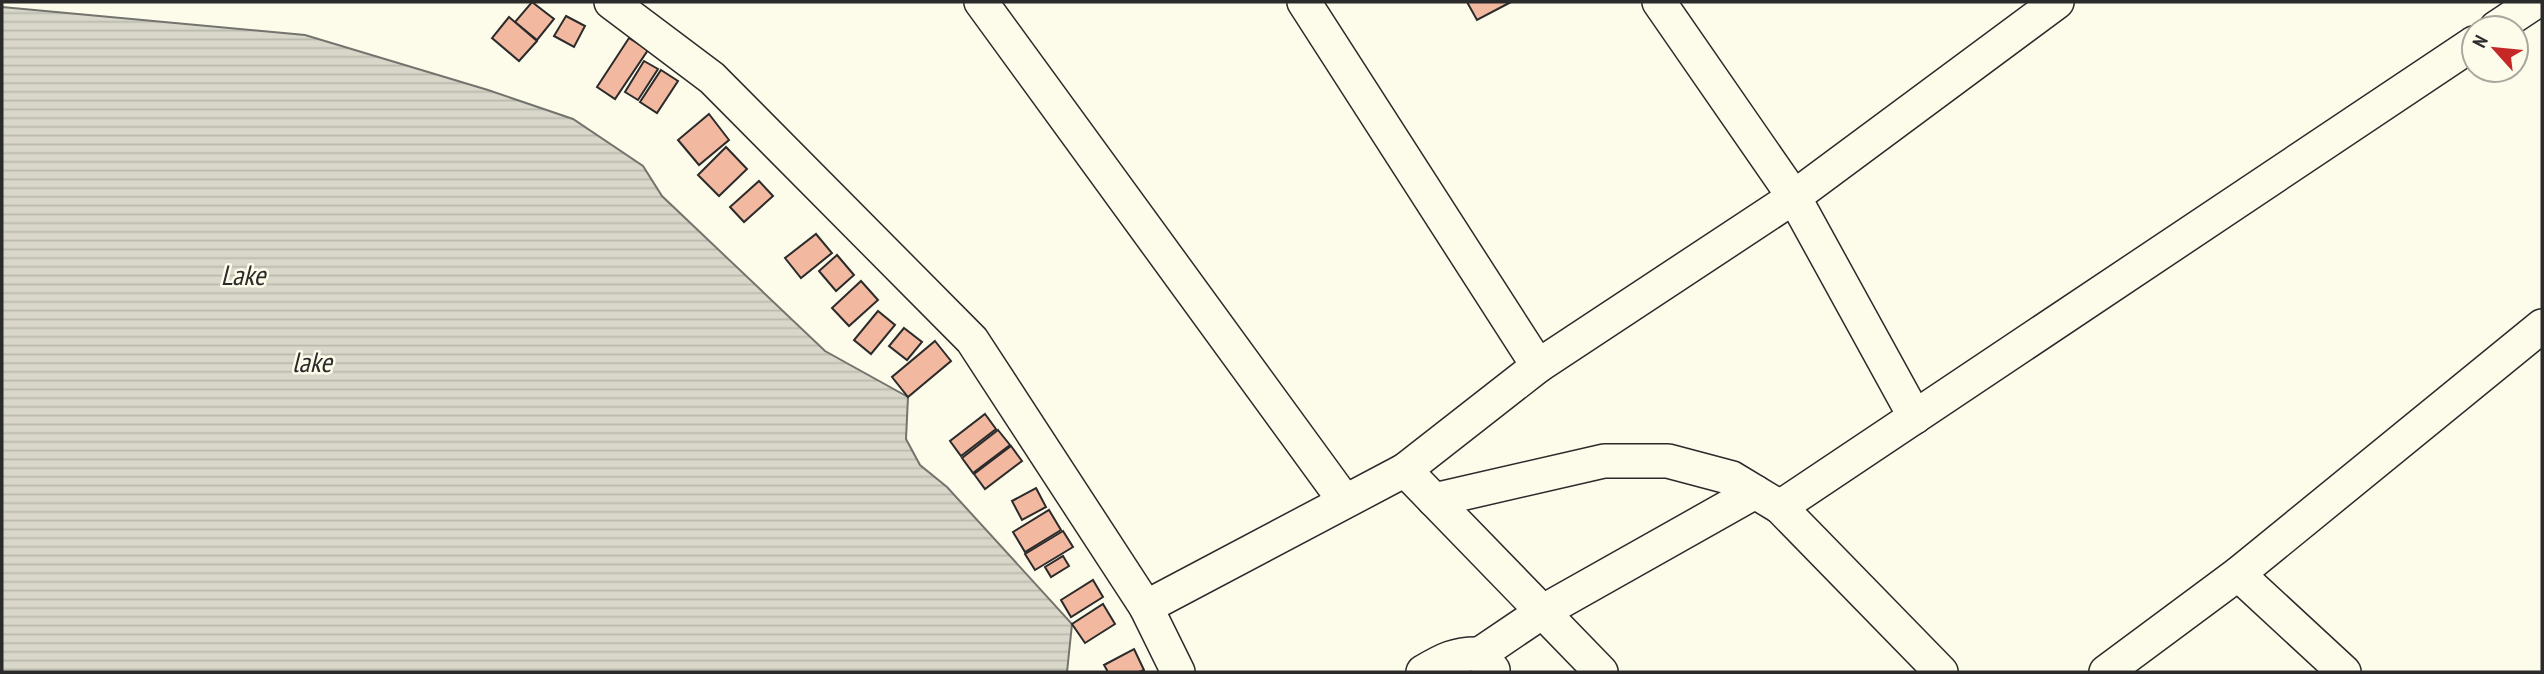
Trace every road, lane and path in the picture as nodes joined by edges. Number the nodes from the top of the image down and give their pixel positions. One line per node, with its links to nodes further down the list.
1 (611, 2): 18 (street)
2 (981, 2): 14 (street)
3 (1304, 2): 11 (street)
4 (1659, 2): 9 (street)
5 (2057, 2): 9 (street)
6 (2535, 2): 7 (street)
7 (2517, 14)
8 (2460, 52): 12 (street)
9 (1794, 197): 11 (street); 12 (street)
10 (2542, 326): 17 (street)
11 (1538, 366): 13 (street)
12 (1915, 417): 16 (street)
13 (1405, 470): 14 (street); 15 (street)
14 (1343, 500): 18 (street)
15 (1434, 500): 16 (street); 19 (street)
16 (1768, 500): 19 (street); 24 (street)
17 (2238, 573): 25 (street); 26 (street)
18 (1146, 607): 21 (street)
19 (1542, 611): 20 (street); 23 (street)
20 (1487, 663): 22 (street)
21 (1178, 672)
22 (1423, 672)
23 (1601, 672)
24 (1941, 672)
25 (2106, 672)
26 (2344, 672)

